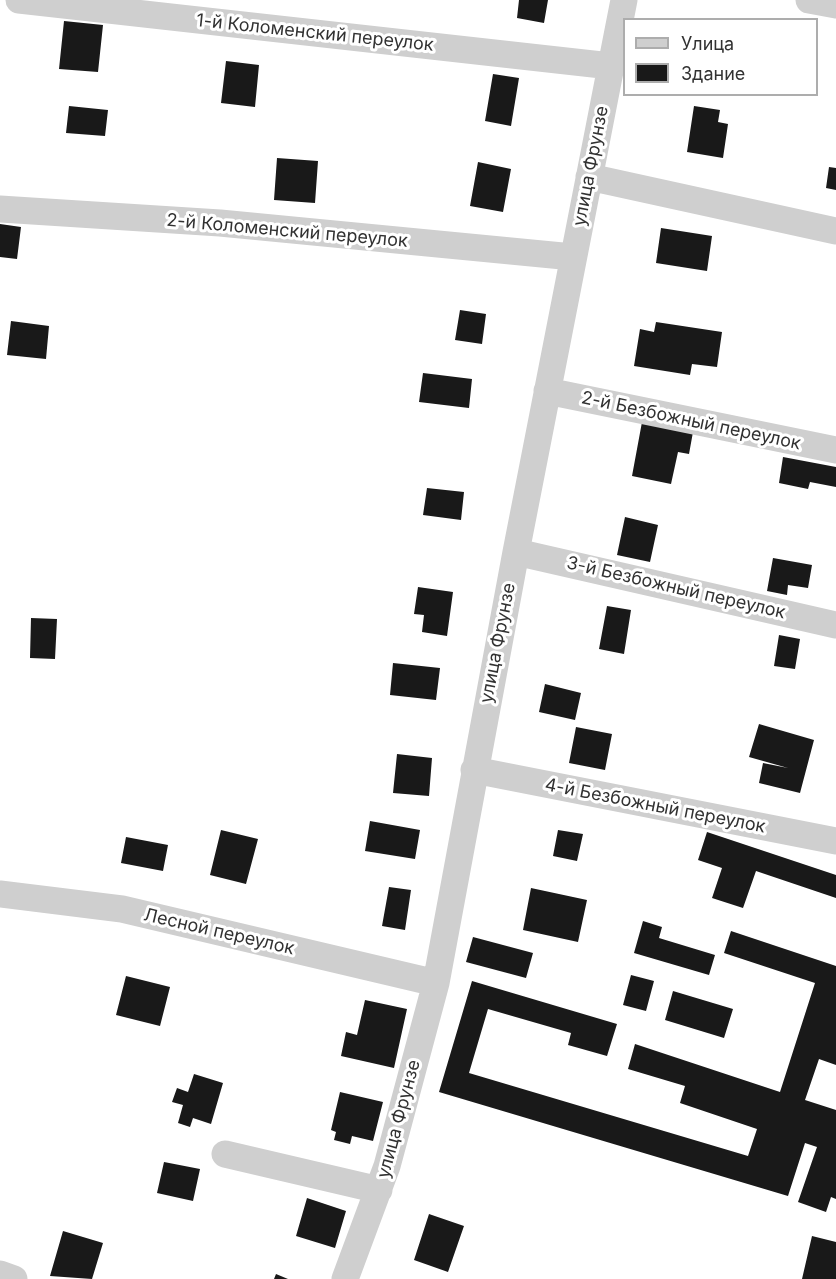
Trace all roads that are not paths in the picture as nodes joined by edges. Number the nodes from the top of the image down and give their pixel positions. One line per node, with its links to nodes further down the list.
1 (19, 0): 5 (street, 1-й Коломенский переулок)
2 (624, 0): 5 (street, улица Фрунзе)
3 (809, 0): 4 (street)
4 (836, 5)
5 (611, 66): 6 (street, улица Фрунзе)
6 (589, 177): 8 (street); 9 (street, улица Фрунзе)
7 (0, 209): 9 (street, 2-й Коломенский переулок)
8 (836, 231)
9 (573, 257): 10 (street, улица Фрунзе)
10 (547, 391): 11 (street, 2-й Безбожный переулок); 12 (street, улица Фрунзе)
11 (836, 450)
12 (516, 552): 13 (street, 3-й Безбожный переулок); 14 (street, улица Фрунзе)
13 (836, 625)
14 (474, 770): 15 (street, 4-й Безбожный переулок); 17 (street, улица Фрунзе)
15 (836, 841)
16 (0, 894): 17 (street, Лесной переулок)
17 (436, 982): 19 (street, улица Фрунзе)
18 (225, 1154): 19 (street)
19 (379, 1190): 22 (street, улица Фрунзе)
20 (0, 1274): 21 (street)
21 (14, 1279)
22 (345, 1279)

